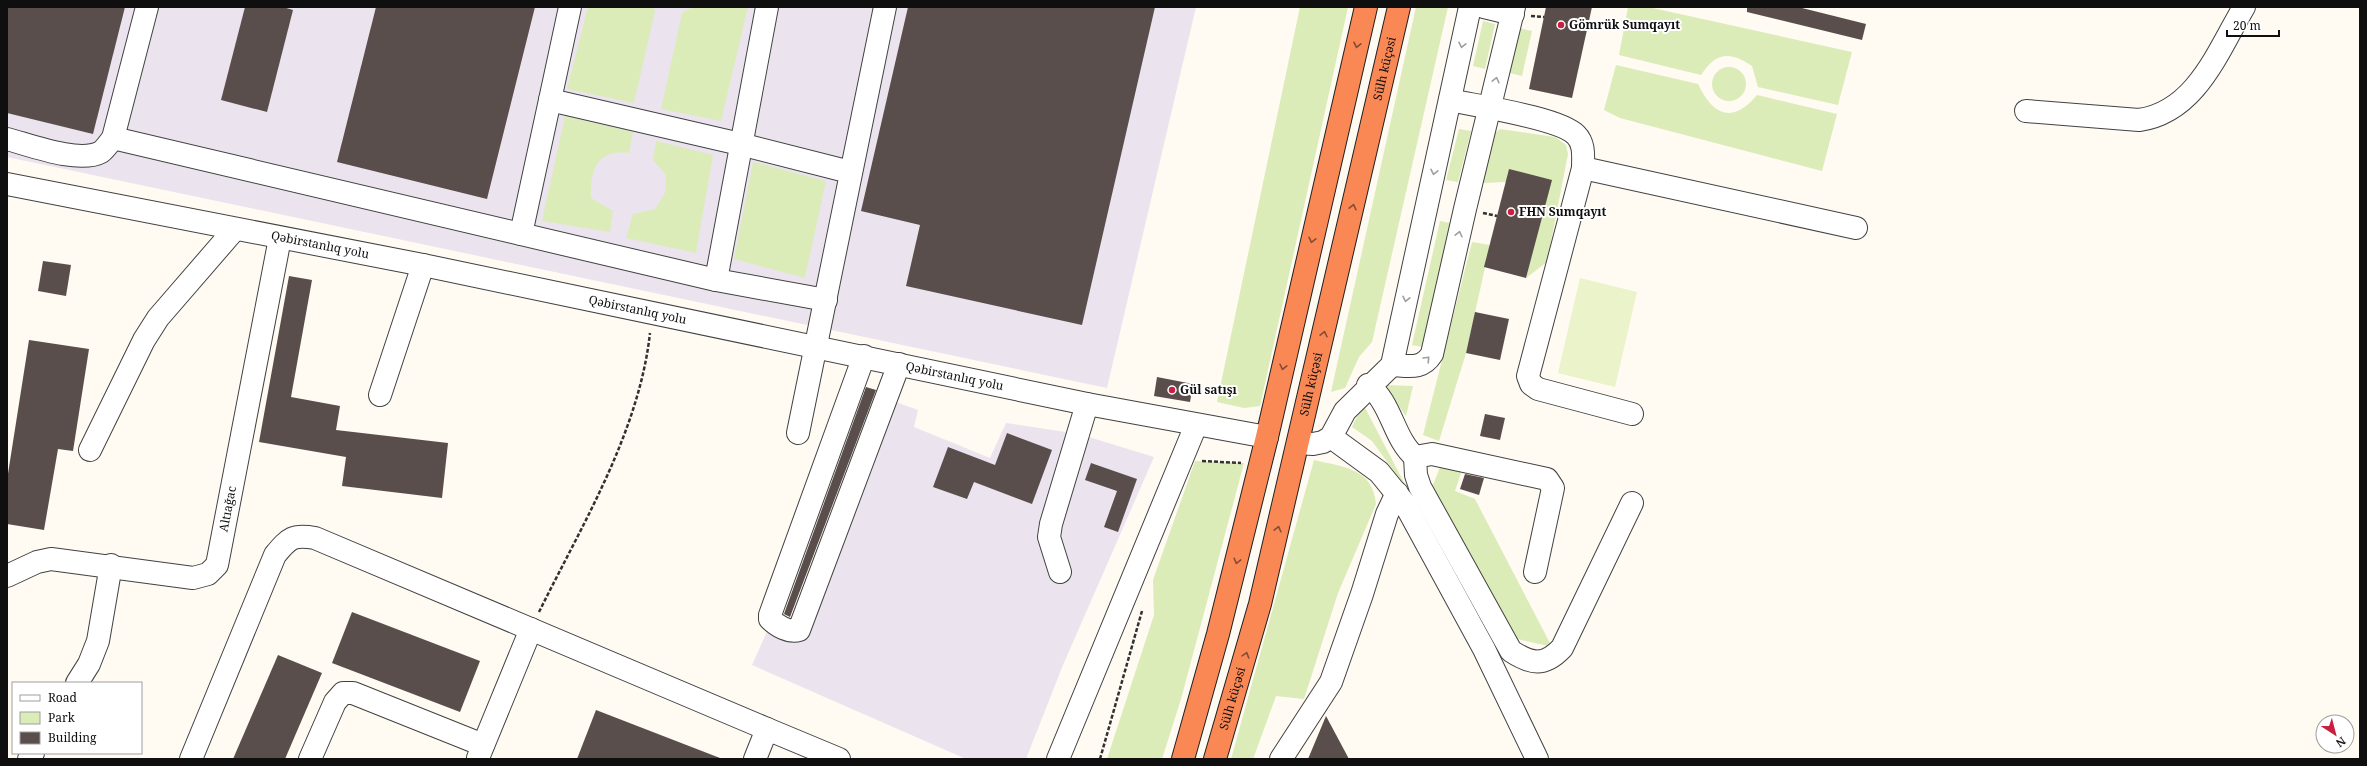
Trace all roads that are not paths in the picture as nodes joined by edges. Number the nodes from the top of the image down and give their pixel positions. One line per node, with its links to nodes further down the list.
1 (147, 7): 15 (street)
2 (570, 7): 11 (street)
3 (768, 7): 17 (street)
4 (885, 7): 19 (street)
5 (1366, 7): 38 (highway, one-way to 38)
6 (1399, 7): 40 (highway, Sülh küçəsi, one-way to 6)
7 (1470, 7): 12 (street, one-way to 12)
8 (1484, 7): 10 (street)
9 (2244, 7): 14 (street)
10 (1514, 10): 13 (street, one-way to 10)
11 (550, 100): 17 (street); 23 (street)
12 (1450, 100): 13 (street); 31 (street, one-way to 31)
13 (1489, 108): 18 (street); 31 (street, one-way to 13)
14 (2026, 111)
15 (113, 138): 16 (street); 23 (street)
16 (7, 139)
17 (740, 144): 19 (street); 26 (street)
18 (1583, 168): 21 (street); 35 (street)
19 (850, 172): 27 (street)
20 (7, 184): 22 (street, Qəbirstanlıq yolu)
21 (1856, 228)
22 (235, 229): 24 (street, Qəbirstanlıq yolu); 41 (street)
23 (521, 234): 26 (street)
24 (280, 238): 25 (street, Qəbirstanlıq yolu); 45 (street, Altıağac)
25 (423, 265): 28 (street, Qəbirstanlıq yolu); 33 (street)
26 (716, 280): 27 (street)
27 (826, 300): 28 (street)
28 (816, 346): 29 (street, Qəbirstanlıq yolu); 37 (street)
29 (864, 356): 30 (street, Qəbirstanlıq yolu); 30 (street)
30 (898, 364): 34 (street, Qəbirstanlıq yolu)
31 (1392, 365): 32 (street)
32 (1368, 386): 39 (street); 42 (street)
33 (380, 395)
34 (1087, 404): 36 (street, Qəbirstanlıq yolu); 46 (street)
35 (1632, 414)
36 (1196, 425): 38 (street, Qəbirstanlıq yolu); 57 (street)
37 (798, 433)
38 (1267, 437): 40 (highway); 58 (highway, one-way to 58)
39 (1331, 437): 40 (street); 43 (street)
40 (1298, 443): 59 (highway, Sülh küçəsi, one-way to 40)
41 (90, 450)
42 (1414, 457): 44 (street); 47 (street)
43 (1398, 493): 60 (street); 61 (street)
44 (1632, 504)
45 (111, 565): 48 (street, Altıağac); 50 (street)
46 (1060, 572)
47 (1535, 572)
48 (7, 576)
49 (531, 629): 51 (street); 52 (street); 53 (street)
50 (78, 682)
51 (767, 729): 55 (street); 56 (street)
52 (480, 752): 54 (street)
53 (191, 759)
54 (310, 759)
55 (755, 759)
56 (838, 759)
57 (1058, 759)
58 (1183, 759)
59 (1215, 759)
60 (1281, 759)
61 (1537, 759)

